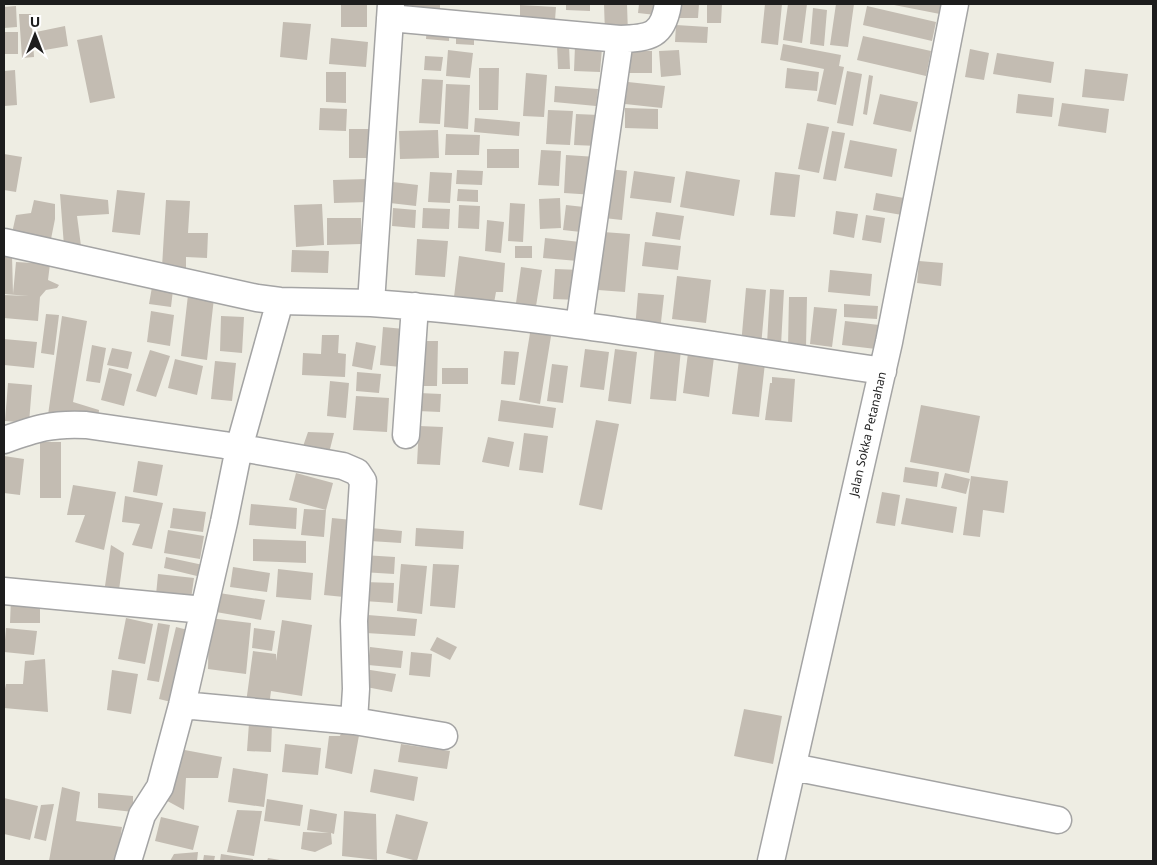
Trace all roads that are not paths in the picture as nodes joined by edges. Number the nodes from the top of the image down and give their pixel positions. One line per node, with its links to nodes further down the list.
1 (668, 4): 4 (street)
2 (955, 4): 10 (street, Jalan Sokka Petanahan)
3 (390, 11): 4 (street); 7 (street)
4 (620, 39): 9 (street)
5 (4, 242): 6 (street)
6 (280, 301): 7 (street); 13 (street)
7 (371, 303): 8 (street)
8 (414, 306): 9 (street); 11 (street)
9 (579, 325): 10 (street)
10 (883, 371): 19 (street, Jalan Sokka Petanahan)
11 (406, 436)
12 (4, 440): 13 (street)
13 (239, 448): 15 (street); 17 (street)
14 (4, 591): 15 (street)
15 (204, 610): 16 (street)
16 (182, 705): 17 (street); 21 (street)
17 (354, 721): 18 (street)
18 (444, 736)
19 (793, 768): 20 (street); 22 (street, Jalan Sokka Petanahan)
20 (1058, 820)
21 (128, 861)
22 (771, 861)

